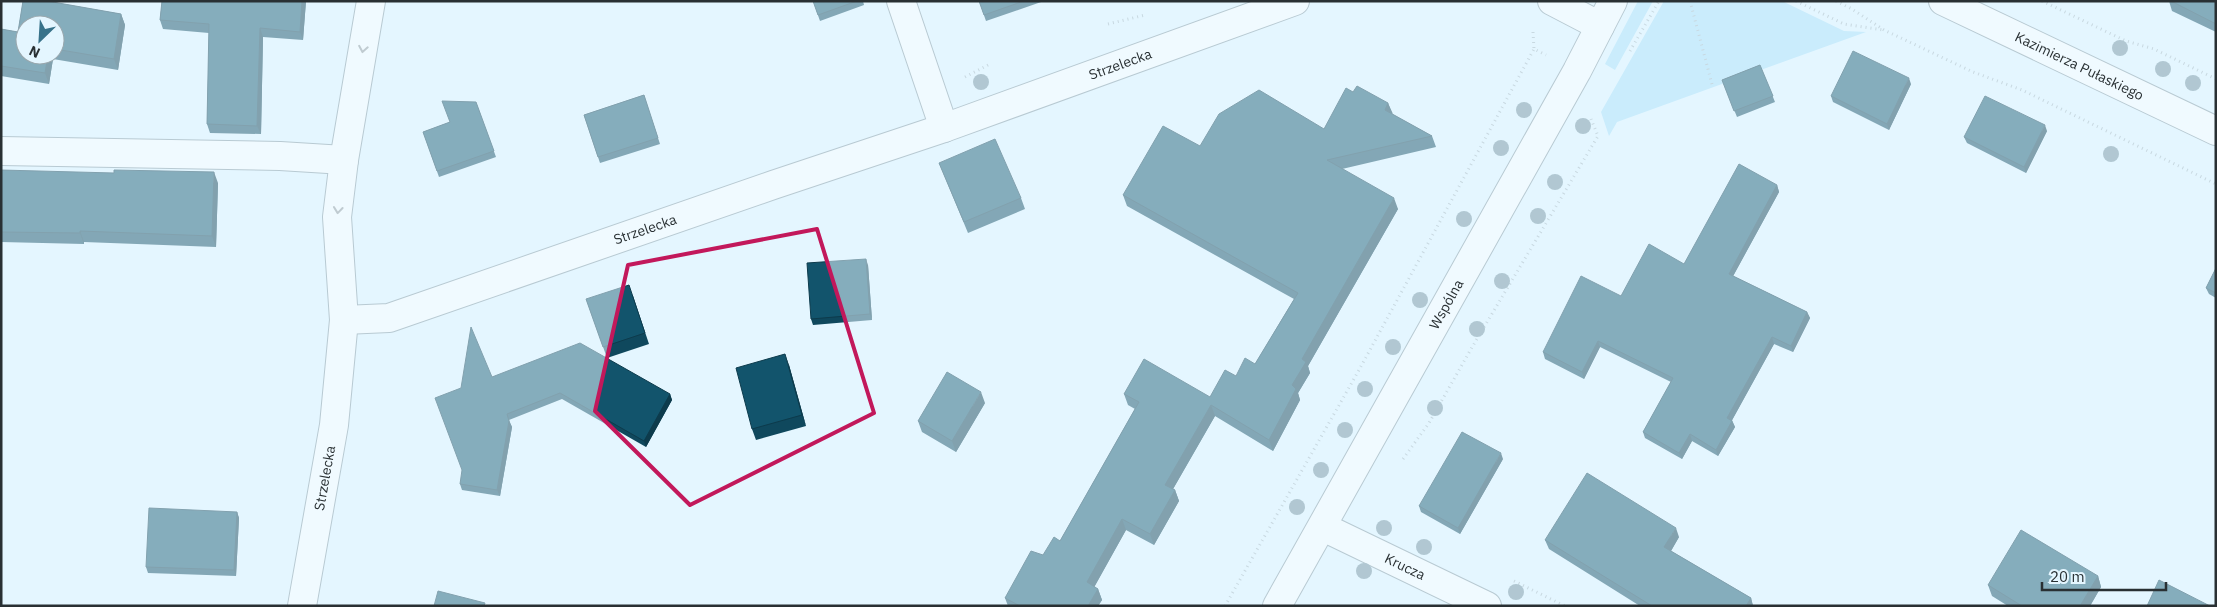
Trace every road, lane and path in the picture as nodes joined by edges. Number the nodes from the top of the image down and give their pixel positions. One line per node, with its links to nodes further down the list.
1 (371, 1): 26 (street, Strzelecka, one-way to 26)
2 (900, 1): 23 (street)
3 (1295, 1): 23 (street, Strzelecka)
4 (1552, 1): 14 (street)
5 (1613, 1): 14 (street, Wspólna)
6 (1690, 1): 21 (path)
7 (1796, 1): 15 (path)
8 (1836, 1): 15 (path)
9 (1943, 1): 24 (street, Kazimierza Pułaskiego)
10 (2042, 1): 20 (path)
11 (1113, 22): 12 (path)
12 (1108, 24)
13 (1533, 26): 16 (path)
14 (1600, 26): 30 (street, Wspólna)
15 (1884, 30): 27 (path)
16 (1534, 49): 17 (path); 32 (path)
17 (1547, 56)
18 (990, 64): 19 (path)
19 (964, 78)
20 (2216, 79)
21 (1713, 88)
22 (1596, 111): 29 (path)
23 (944, 128): 28 (street, Strzelecka)
24 (2216, 131)
25 (1, 151): 26 (street)
26 (344, 160): 28 (street, Strzelecka, one-way to 28)
27 (2216, 184)
28 (344, 320): 31 (street, Strzelecka)
29 (1399, 466)
30 (1322, 527): 33 (street, Wspólna); 34 (street, Krucza)
31 (302, 606)
32 (1225, 606)
33 (1278, 606)
34 (1487, 606)

